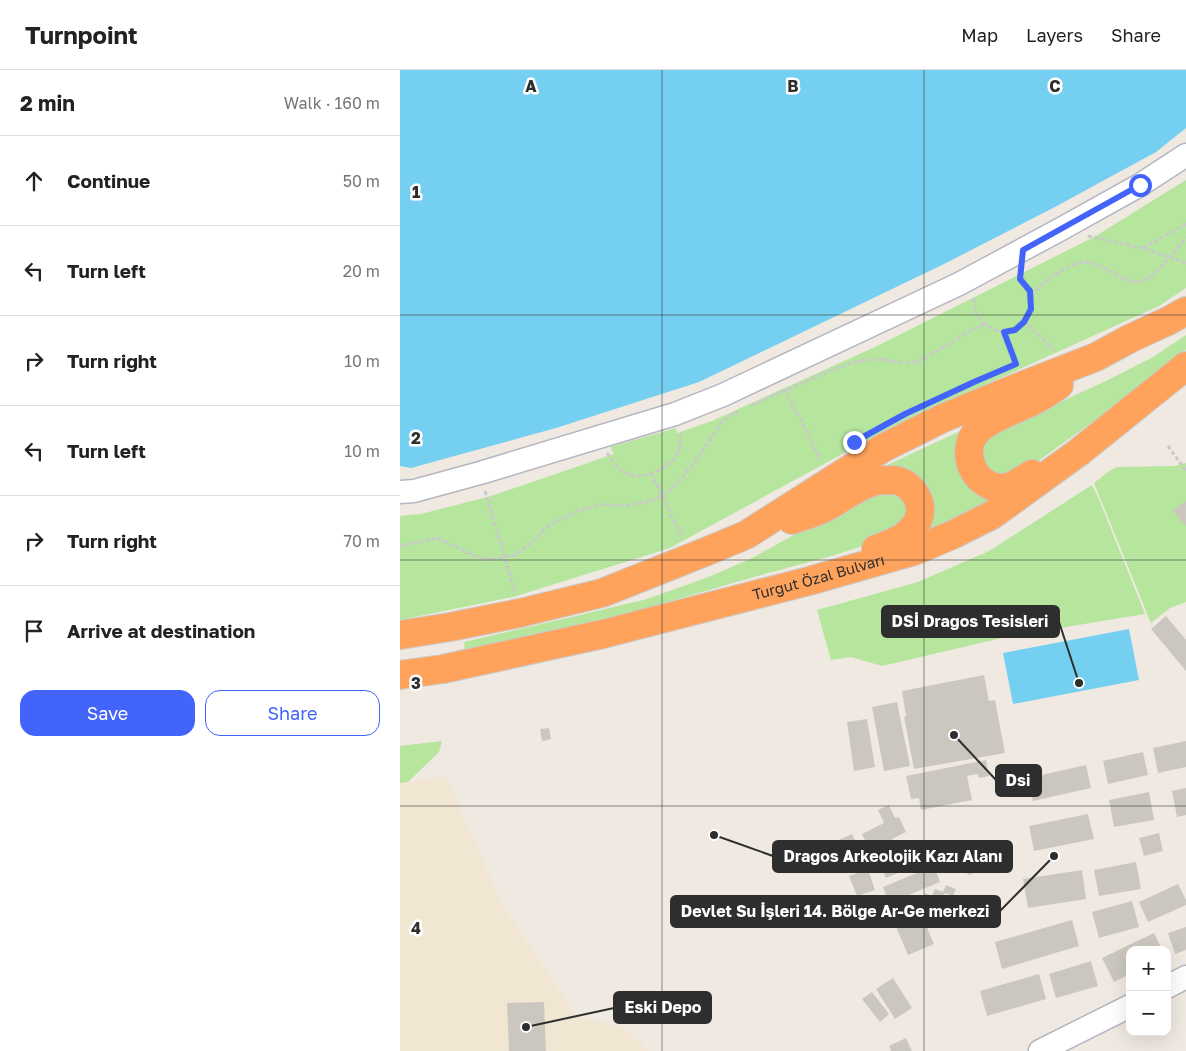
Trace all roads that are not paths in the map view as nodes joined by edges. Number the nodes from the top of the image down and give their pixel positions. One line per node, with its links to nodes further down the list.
1 (1186, 155): 6 (street)
2 (1186, 311): 3 (highway)
3 (1096, 357): 5 (highway); 7 (highway)
4 (1186, 366): 5 (highway, Turgut Özal Bulvarı)
5 (1071, 458): 8 (highway, Turgut Özal Bulvarı)
6 (400, 492)
7 (746, 535): 8 (highway); 9 (highway)
8 (809, 581): 10 (highway, Turgut Özal Bulvarı)
9 (400, 635)
10 (400, 675)
11 (1186, 977): 12 (street)
12 (1171, 985)
13 (1126, 1008): 14 (street)
14 (1040, 1051)

